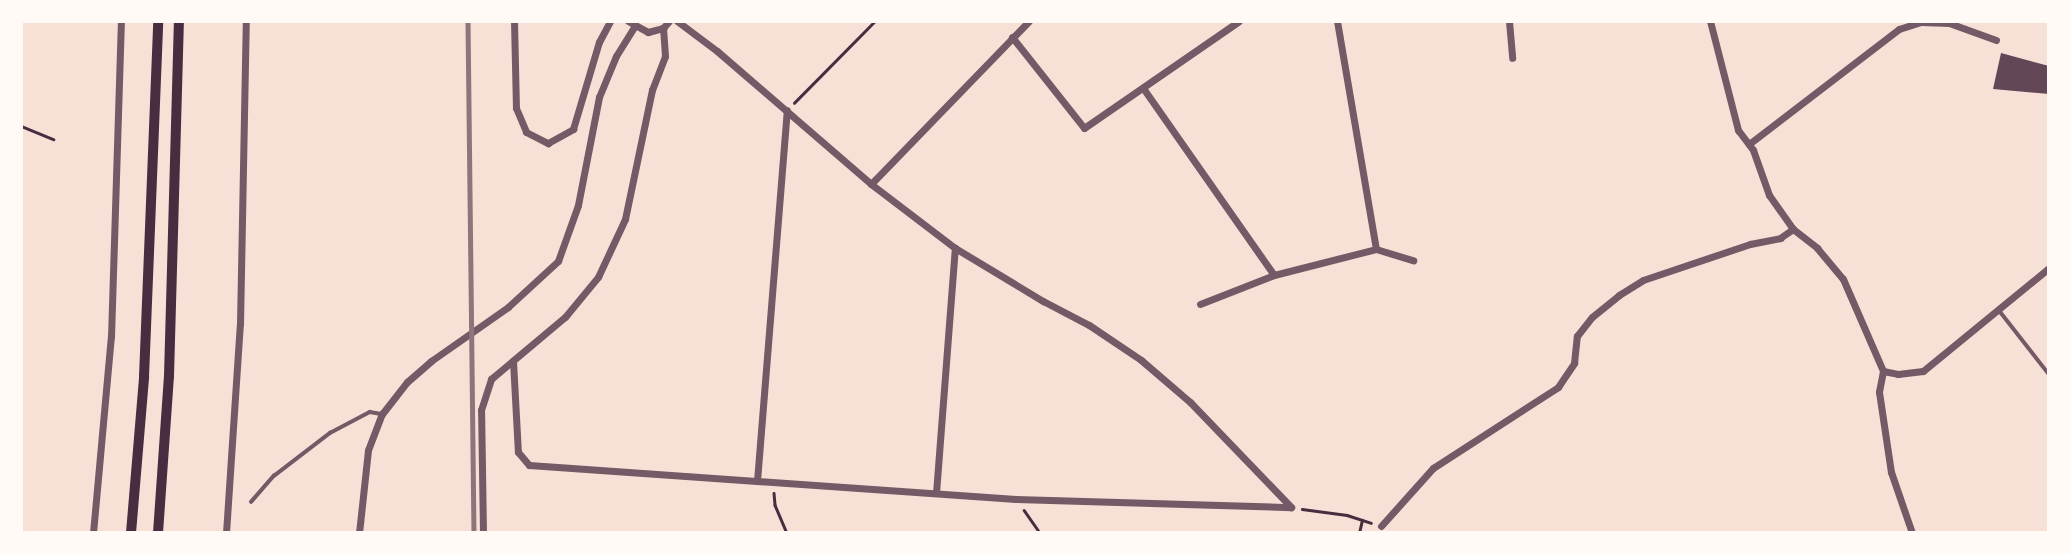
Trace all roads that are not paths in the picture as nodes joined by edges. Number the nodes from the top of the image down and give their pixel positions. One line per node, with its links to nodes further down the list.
1 (121, 21): 39 (street)
2 (158, 21): 40 (main road)
3 (179, 21): 41 (main road)
4 (246, 21): 42 (street)
5 (514, 21): 6 (street)
6 (610, 21)
7 (669, 21): 15 (street)
8 (677, 21): 20 (street)
9 (1029, 21): 16 (street)
10 (1239, 21): 19 (street)
11 (1337, 21): 25 (street)
12 (1508, 21): 18 (street)
13 (1710, 21): 21 (street)
14 (631, 24): 15 (street); 34 (street)
15 (663, 28): 31 (street)
16 (1012, 37): 19 (street); 22 (street)
17 (1996, 40): 21 (street)
18 (1512, 58)
19 (1143, 88): 28 (street)
20 (787, 110): 22 (street); 35 (street)
21 (1749, 144): 23 (street)
22 (871, 184): 24 (street)
23 (1793, 229): 32 (street); 38 (street)
24 (955, 247): 36 (street); 36 (street)
25 (1376, 249): 26 (street); 28 (street)
26 (1413, 260)
27 (2049, 268): 30 (street)
28 (1274, 275): 29 (street)
29 (1200, 304)
30 (1999, 310): 32 (street); 33 (lane)
31 (513, 361): 35 (street); 44 (street)
32 (1882, 372): 45 (street)
33 (2049, 374)
34 (382, 414): 37 (lane); 43 (street)
35 (757, 481): 36 (street)
36 (936, 493)
37 (251, 502)
38 (1381, 526)
39 (93, 533)
40 (131, 533)
41 (158, 533)
42 (226, 533)
43 (359, 533)
44 (483, 533)
45 (1912, 533)

